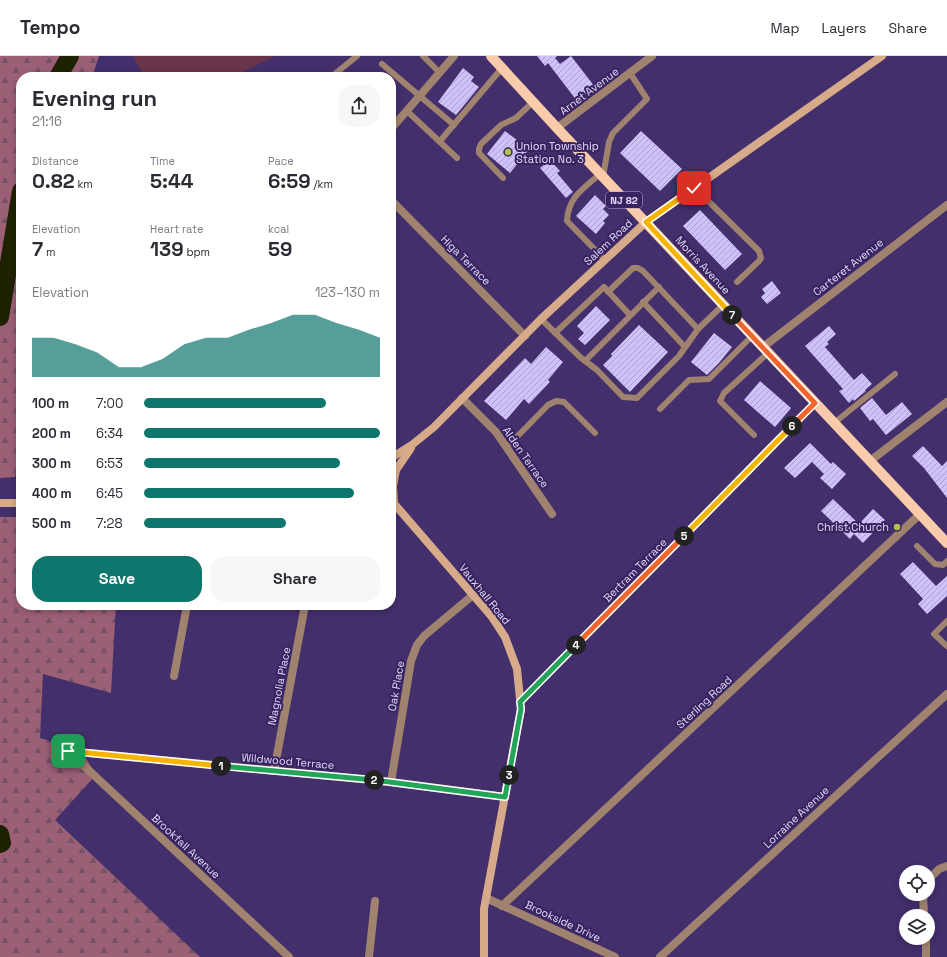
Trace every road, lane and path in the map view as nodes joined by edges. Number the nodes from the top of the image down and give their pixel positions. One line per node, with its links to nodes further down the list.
1 (357, 56): 9 (lane)
2 (423, 56): 11 (lane)
3 (454, 56): 11 (street)
4 (491, 56): 8 (main road, Morris Avenue / NJ 82)
5 (652, 56): 12 (street, Arnet Avenue)
6 (882, 56): 24 (street, Salem Road)
7 (382, 64): 10 (lane)
8 (502, 68): 15 (main road, Morris Avenue / NJ 82); 18 (lane)
9 (337, 72)
10 (391, 72)
11 (439, 72): 14 (street)
12 (630, 73): 19 (street, Arnet Avenue); 22 (lane)
13 (396, 76): 14 (lane)
14 (419, 96): 16 (street); 18 (lane)
15 (534, 102): 19 (main road, Morris Avenue / NJ 82); 23 (lane)
16 (407, 111): 17 (street); 20 (lane)
17 (396, 123)
18 (454, 125): 20 (lane)
19 (557, 128): 22 (main road, Morris Avenue / NJ 82)
20 (440, 142): 21 (lane)
21 (457, 158)
22 (602, 175): 27 (main road, Morris Avenue / NJ 82); 28 (lane)
23 (503, 178)
24 (694, 188): 27 (street, Salem Road); 29 (lane)
25 (396, 205): 38 (street, Higa Terrace)
26 (947, 205): 41 (street, Carteret Avenue)
27 (646, 222): 28 (street, Salem Road); 33 (main road, Morris Avenue / NJ 82)
28 (605, 260): 35 (street, Salem Road)
29 (737, 282)
30 (659, 288): 31 (lane); 32 (lane); 36 (lane)
31 (606, 290): 34 (lane); 37 (lane)
32 (643, 302): 34 (lane); 40 (lane)
33 (723, 304): 36 (lane); 39 (main road, Morris Avenue / NJ 82)
34 (630, 315): 42 (lane)
35 (542, 319): 37 (lane); 38 (street, Salem Road)
36 (698, 330): 40 (lane)
37 (555, 333): 42 (lane)
38 (525, 336): 44 (street, Salem Road)
39 (752, 336): 41 (main road, Morris Avenue / NJ 82); 47 (lane)
40 (685, 347): 42 (lane)
41 (765, 350): 46 (main road, Morris Avenue / NJ 82); 50 (lane)
42 (585, 361)
43 (895, 374): 48 (lane)
44 (462, 398): 51 (street, Salem Road); 52 (street, Alden Terrace)
45 (947, 402): 54 (street)
46 (815, 403): 48 (main road, Morris Avenue / NJ 82); 71 (street, Bertram Terrace)
47 (660, 409)
48 (834, 423): 54 (main road, Morris Avenue / NJ 82)
49 (595, 433): 52 (lane)
50 (754, 435)
51 (413, 444): 53 (street, Salem Road); 55 (street)
52 (507, 447): 59 (street, Alden Terrace)
53 (396, 455)
54 (870, 461): 60 (main road, Morris Avenue / NJ 82)
55 (396, 470)
56 (16, 502): 57 (street)
57 (0, 503)
58 (396, 506): 64 (street, Vauxhall Road)
59 (552, 514)
60 (920, 514): 61 (main road, Morris Avenue / NJ 82); 80 (street, Sterling Road)
61 (947, 543)
62 (917, 546): 63 (lane)
63 (947, 561)
64 (473, 595): 71 (street, Vauxhall Road); 74 (street, Oak Place)
65 (186, 610): 69 (street)
66 (304, 610): 73 (street, Magnolia Place)
67 (947, 621): 68 (lane)
68 (947, 646)
69 (174, 676)
70 (947, 694): 86 (street, Lorraine Avenue)
71 (520, 702): 75 (street, Vauxhall Road)
72 (68, 751): 73 (street, Wildwood Terrace); 82 (street, Brookfall Avenue)
73 (274, 771): 74 (street, Wildwood Terrace)
74 (391, 782): 75 (street, Wildwood Terrace)
75 (505, 797): 78 (street, Vauxhall Road)
76 (947, 866): 77 (street)
77 (935, 874)
78 (486, 898): 80 (street, Brookside Drive); 84 (street, Vauxhall Road)
79 (375, 901): 83 (street)
80 (502, 906): 85 (street, Brookside Drive)
81 (926, 945): 87 (street)
82 (289, 957)
83 (369, 957)
84 (484, 957)
85 (615, 957)
86 (660, 957)
87 (926, 957)

